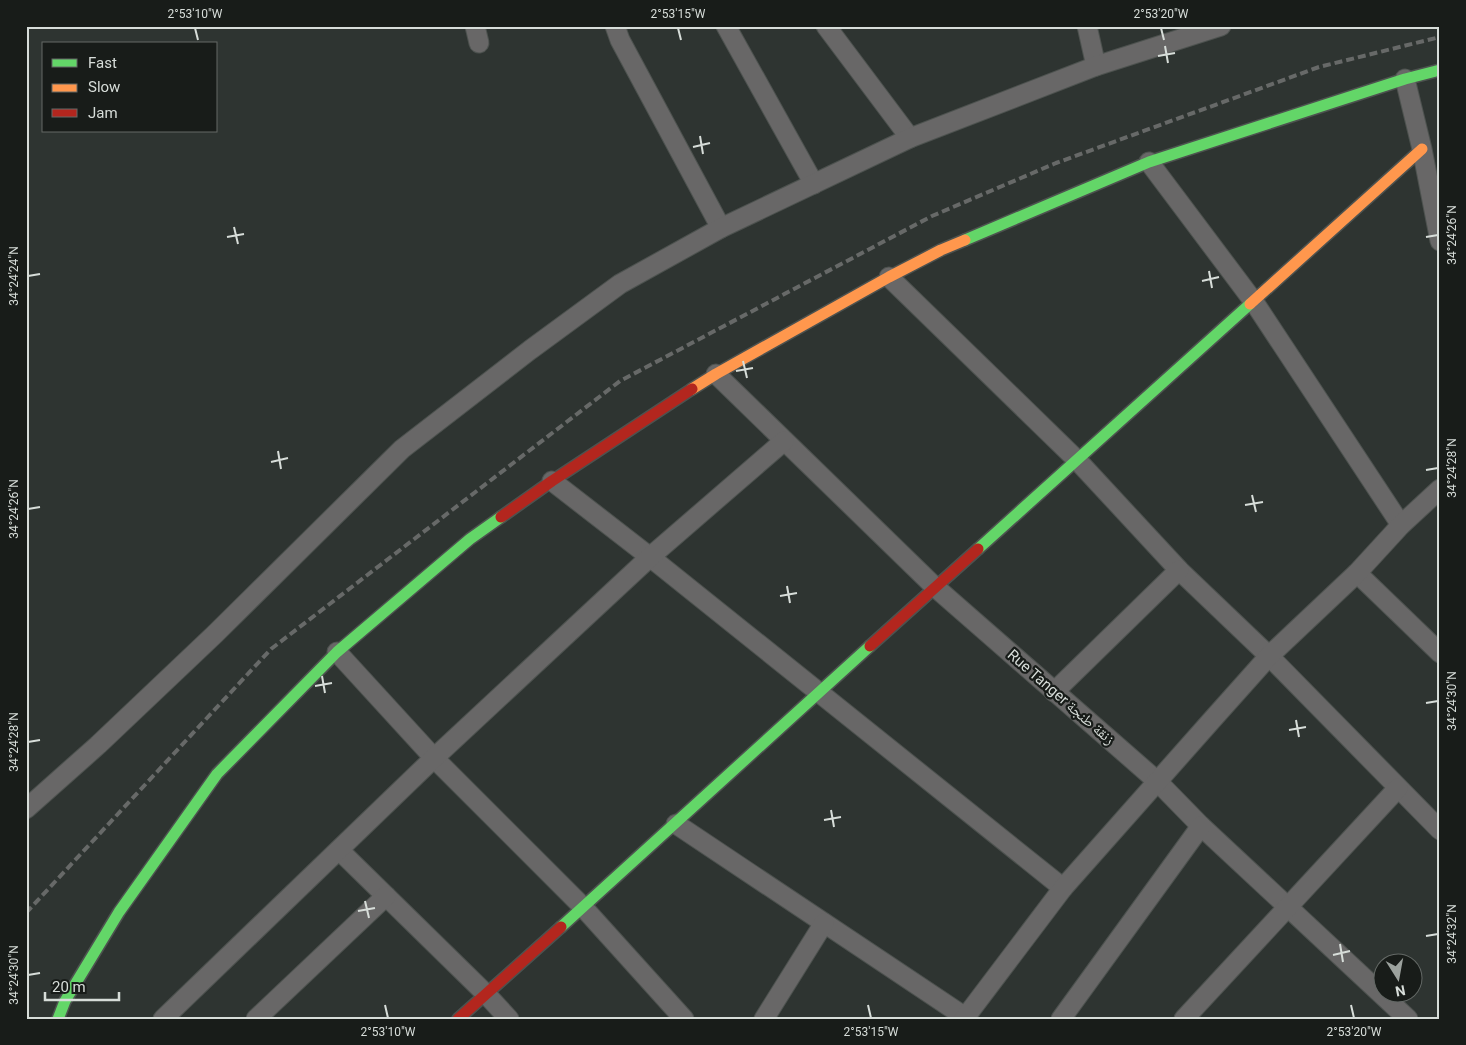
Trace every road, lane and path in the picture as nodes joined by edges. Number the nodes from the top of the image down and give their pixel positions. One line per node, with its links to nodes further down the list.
1 (614, 26): 13 (street)
2 (726, 26): 12 (street)
3 (826, 26): 9 (street)
4 (1087, 26): 6 (street)
5 (1217, 27): 6 (street)
6 (1096, 66): 9 (street)
7 (1440, 70): 8 (street)
8 (1405, 79): 10 (street); 11 (street)
9 (910, 138): 12 (street)
10 (1422, 149): 14 (street); 16 (street)
11 (1149, 162): 15 (street); 16 (street)
12 (814, 184): 13 (street)
13 (721, 228): 35 (street)
14 (1440, 241)
15 (889, 277): 17 (street); 19 (street)
16 (1254, 302): 19 (street); 22 (street)
17 (716, 374): 18 (street, Rue Tanger زنقة طنجة); 20 (street)
18 (784, 441): 23 (street); 26 (street, Rue Tanger زنقة طنجة)
19 (1078, 460): 24 (street); 26 (street)
20 (552, 481): 23 (street); 27 (street)
21 (1440, 489): 22 (street)
22 (1401, 525): 25 (street)
23 (650, 557): 30 (street); 32 (street)
24 (1179, 570): 29 (street); 31 (street)
25 (1357, 573): 28 (street); 29 (street)
26 (935, 587): 30 (street); 31 (street, Rue Tanger زنقة طنجة)
27 (337, 652): 32 (street); 47 (street)
28 (1440, 653)
29 (1269, 656): 33 (street); 34 (street)
30 (820, 692): 36 (street); 40 (street)
31 (1054, 692): 33 (street, Rue Tanger زنقة طنجة)
32 (434, 758): 39 (street); 42 (street)
33 (1157, 781): 37 (street, Rue Tanger زنقة طنجة); 40 (street)
34 (1398, 788): 38 (street); 43 (street)
35 (26, 809)
36 (676, 824): 42 (street); 44 (street)
37 (1201, 826): 43 (street, Rue Tanger زنقة طنجة); 54 (street)
38 (1440, 830)
39 (339, 850): 41 (street); 48 (street)
40 (1063, 888): 46 (street)
41 (386, 896): 45 (street); 49 (street)
42 (582, 906): 45 (street); 52 (street)
43 (1288, 907): 55 (street); 56 (street, Rue Tanger زنقة طنجة)
44 (824, 924): 46 (street); 53 (street)
45 (486, 994): 50 (street); 51 (street)
46 (966, 1018)
47 (58, 1019)
48 (163, 1019)
49 (256, 1019)
50 (458, 1019)
51 (509, 1019)
52 (684, 1019)
53 (764, 1019)
54 (1061, 1019)
55 (1184, 1019)
56 (1408, 1019)

